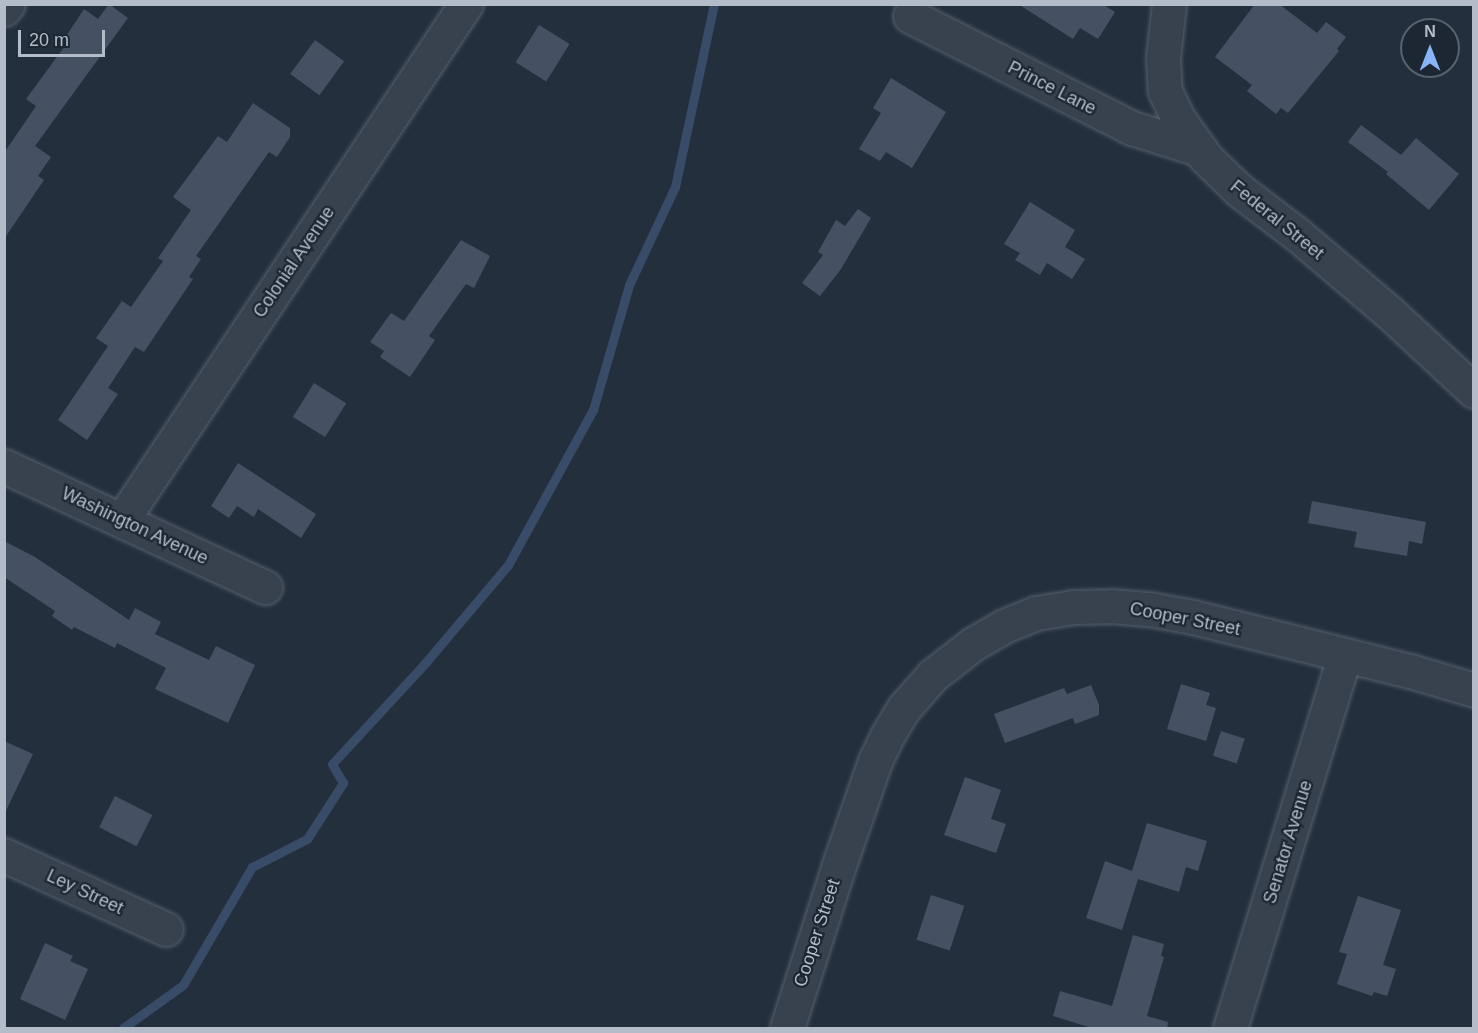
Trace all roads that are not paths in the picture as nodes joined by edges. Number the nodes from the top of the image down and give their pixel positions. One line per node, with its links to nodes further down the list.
1 (8, 4): 4 (street)
2 (466, 4): 9 (street, Colonial Avenue)
3 (1169, 4): 6 (street, Federal Street)
4 (4, 9)
5 (910, 16): 6 (street, Prince Lane)
6 (1198, 149): 7 (street, Federal Street)
7 (1473, 391)
8 (4, 466): 9 (street, Washington Avenue)
9 (122, 520): 10 (street, Washington Avenue)
10 (266, 587)
11 (1345, 655): 12 (street, Cooper Street); 15 (street, Cooper Street); 16 (street, Senator Avenue)
12 (1473, 690)
13 (4, 855): 14 (street, Ley Street)
14 (166, 929)
15 (787, 1029)
16 (1230, 1029)

